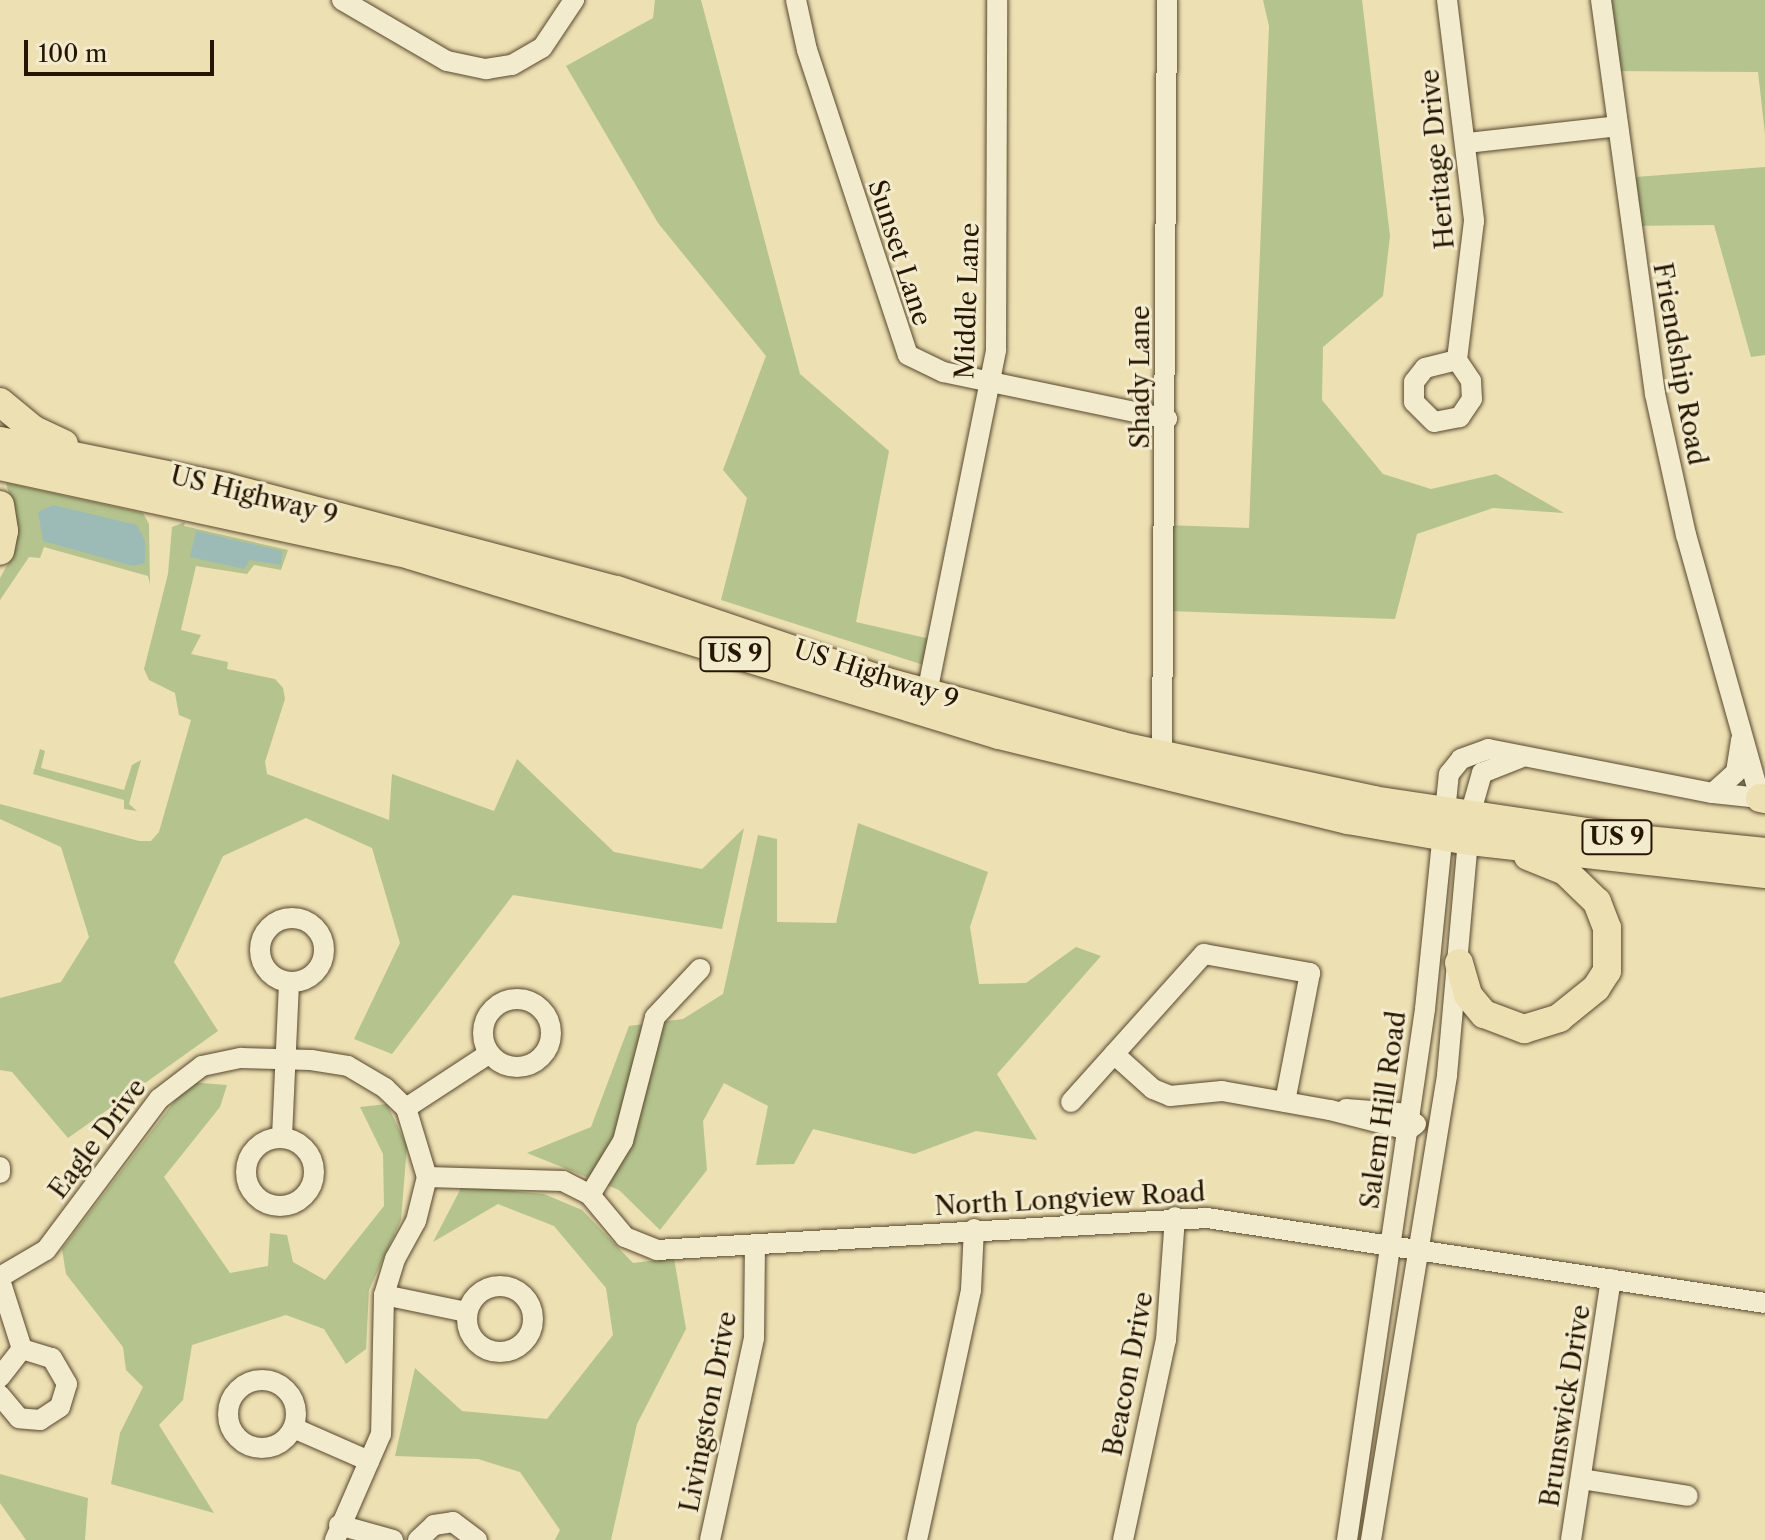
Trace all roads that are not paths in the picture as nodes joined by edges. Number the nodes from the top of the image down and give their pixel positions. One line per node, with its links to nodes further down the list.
1 (342, 0): 2 (street)
2 (574, 0)
3 (796, 0): 11 (street, Sunset Lane)
4 (997, 0): 11 (street, Middle Lane)
5 (1167, 0): 13 (street, Shady Lane)
6 (1447, 0): 9 (street, Heritage Drive)
7 (1601, 0): 8 (street, Friendship Road)
8 (1618, 126): 9 (street); 20 (street, Friendship Road)
9 (1467, 143): 10 (street, Heritage Drive)
10 (1457, 360)
11 (992, 382): 13 (street, Sunset Lane); 19 (street, Middle Lane)
12 (0, 402): 15 (highway)
13 (1167, 419): 21 (street, Shady Lane)
14 (0, 441): 15 (highway, US Highway 9 / US 9)
15 (101, 460): 19 (highway, US Highway 9 / US 9)
16 (0, 466): 25 (highway, US Highway 9 / US 9)
17 (0, 505): 18 (highway)
18 (0, 551)
19 (927, 693): 21 (highway, US Highway 9 / US 9)
20 (1741, 731): 23 (street, Friendship Road); 24 (street, Friendship Road)
21 (1162, 755): 25 (highway, US Highway 9 / US 9)
22 (1528, 757): 23 (street, Salem Hill Road); 25 (street, Salem Hill Road); 25 (street, Salem Hill Road)
23 (1713, 793): 24 (street, Salem Hill Road)
24 (1763, 798)
25 (1462, 829): 26 (highway, US Highway 9 / US 9); 27 (highway, US Highway 9 / US 9); 28 (street, Salem Hill Road); 28 (highway); 38 (street, Salem Hill Road)
26 (1765, 852)
27 (1765, 874)
28 (1459, 963): 37 (street, Salem Hill Road)
29 (700, 969): 43 (street)
30 (289, 983): 33 (street)
31 (1114, 1054): 34 (street); 35 (street); 35 (street)
32 (487, 1055): 36 (street)
33 (286, 1058): 36 (street, Eagle Drive); 39 (street); 49 (street, Eagle Drive)
34 (1071, 1102)
35 (1285, 1102): 38 (street)
36 (406, 1108): 42 (street)
37 (1441, 1111): 38 (street); 48 (street, Salem Hill Road)
38 (1409, 1122): 46 (street, Salem Hill Road)
39 (282, 1137)
40 (0, 1167): 41 (street)
41 (0, 1173)
42 (427, 1177): 43 (street); 51 (street)
43 (590, 1195): 47 (street, North Longview Road)
44 (1175, 1217): 45 (street, North Longview Road); 46 (street, North Longview Road); 67 (street, Beacon Drive)
45 (974, 1229): 47 (street, North Longview Road); 66 (street)
46 (1393, 1244): 48 (street, North Longview Road); 68 (street, Salem Hill Road)
47 (755, 1245): 65 (street, Livingston Drive)
48 (1416, 1248): 50 (street, North Longview Road); 69 (street, Salem Hill Road)
49 (0, 1279): 54 (street)
50 (1611, 1279): 52 (street, North Longview Road); 59 (street, Brunswick Drive)
51 (384, 1295): 53 (street); 58 (street)
52 (1765, 1303)
53 (466, 1312)
54 (22, 1349): 55 (street); 56 (street)
55 (0, 1377)
56 (0, 1395)
57 (296, 1429): 58 (street)
58 (369, 1461): 61 (street)
59 (1581, 1479): 60 (street); 70 (street, Brunswick Drive)
60 (1688, 1496)
61 (337, 1532): 62 (street)
62 (393, 1540)
63 (418, 1540): 64 (street)
64 (477, 1540)
65 (710, 1540)
66 (917, 1540)
67 (1123, 1540)
68 (1347, 1540)
69 (1371, 1540)
70 (1571, 1540)

